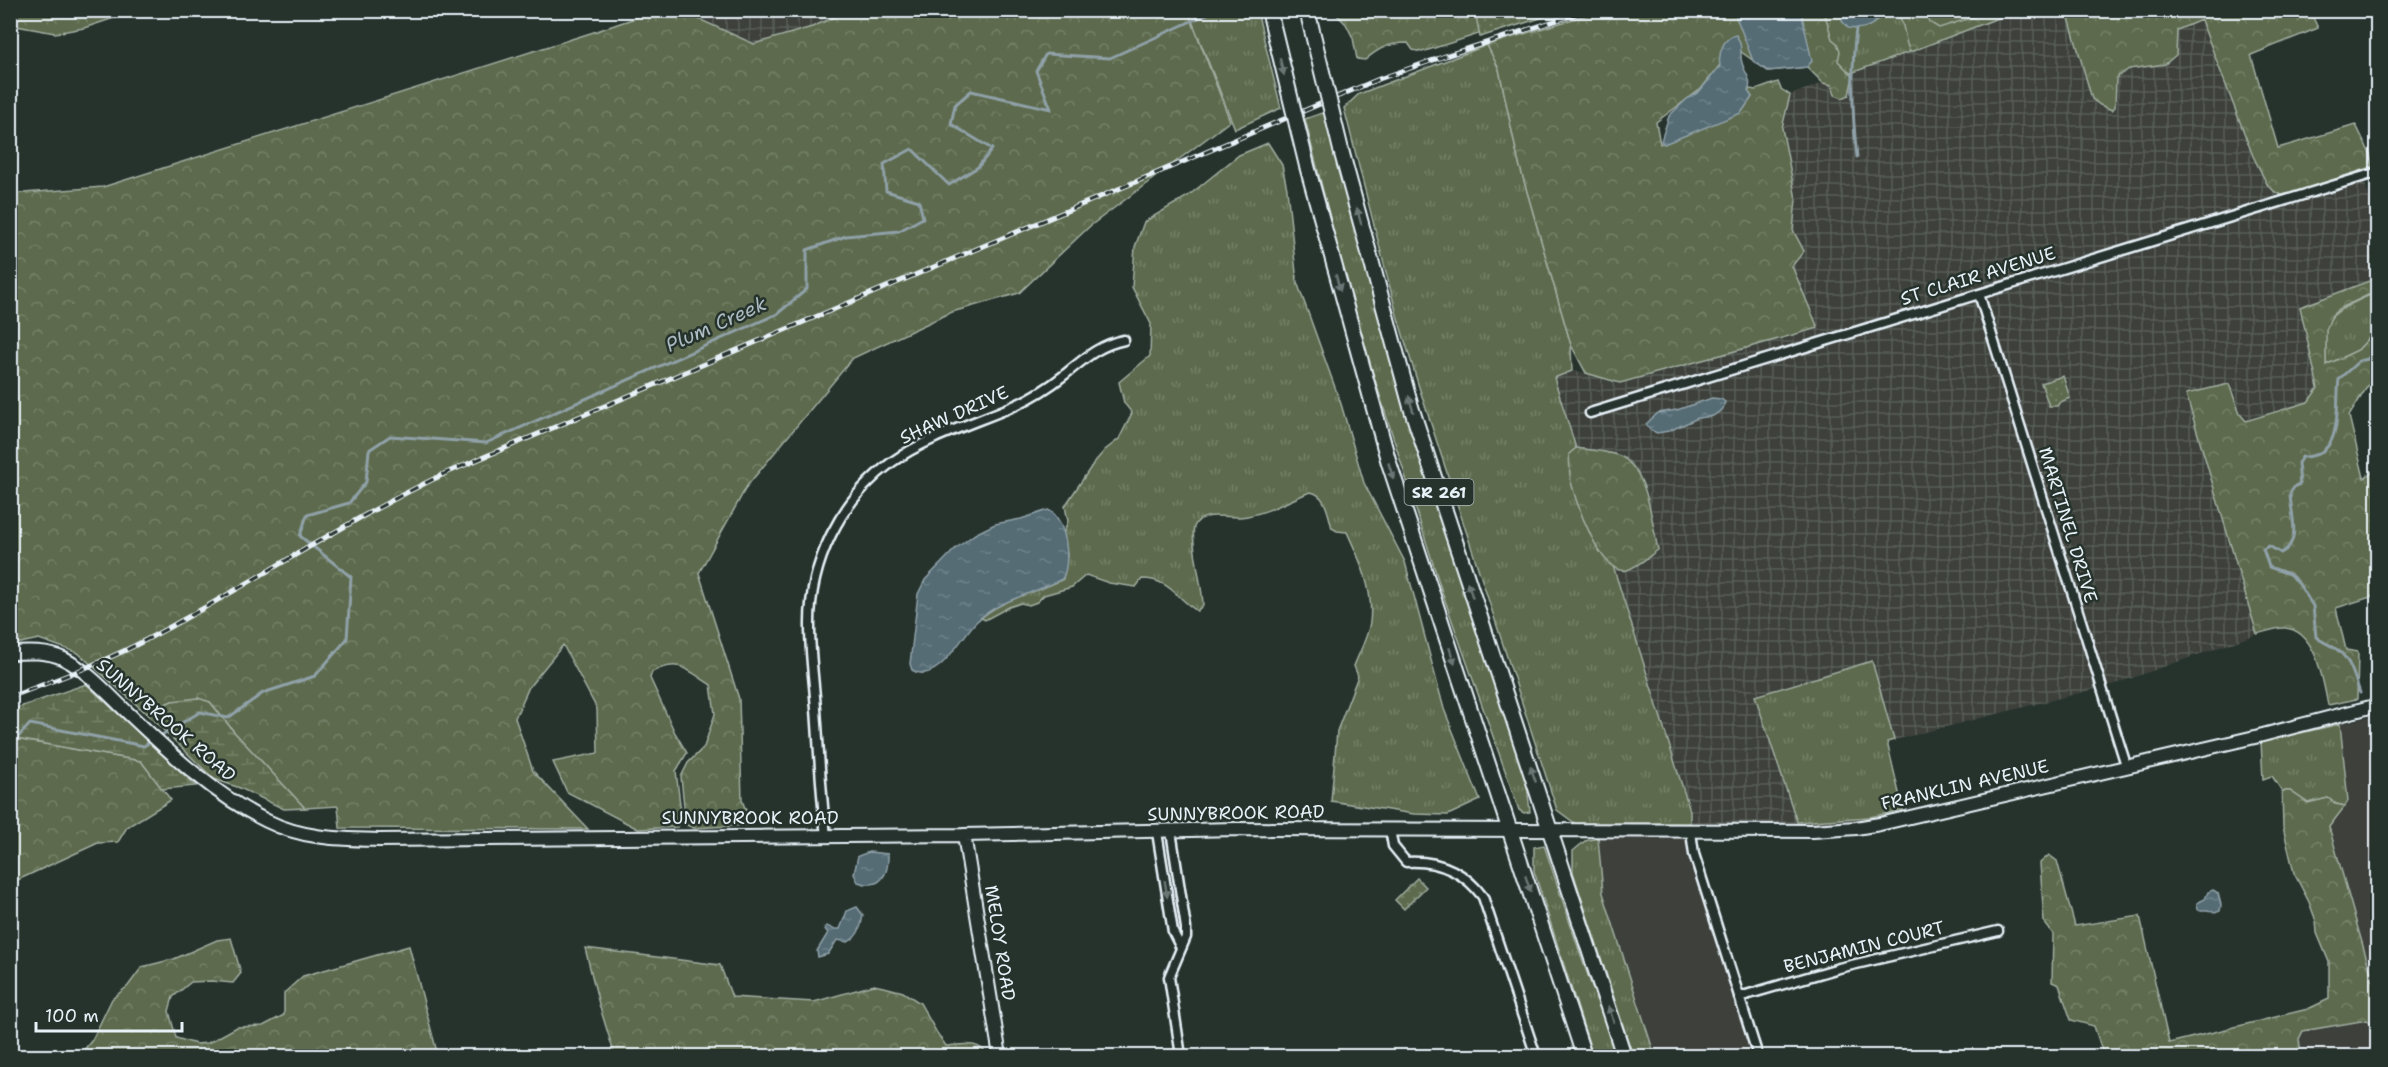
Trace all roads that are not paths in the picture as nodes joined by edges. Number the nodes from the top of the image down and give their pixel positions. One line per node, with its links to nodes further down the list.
1 (1269, 10): 11 (main road, SR 261, one-way to 11, bridge)
2 (1307, 10): 12 (main road, SR 261, one-way to 2, bridge)
3 (2378, 172): 4 (street, ST CLAIR AVENUE)
4 (1979, 294): 6 (street, ST CLAIR AVENUE); 9 (street, MARTINEL DRIVE)
5 (1124, 340): 17 (street, SHAW DRIVE)
6 (1590, 413)
7 (10, 653): 17 (street, SUNNYBROOK ROAD)
8 (2378, 705): 9 (street, FRANKLIN AVENUE)
9 (2126, 765): 15 (street, FRANKLIN AVENUE)
10 (1390, 829): 11 (street, SUNNYBROOK ROAD); 13 (street, SUNNYBROOK ROAD); 23 (street)
11 (1510, 829): 12 (street, SUNNYBROOK ROAD); 24 (main road, SR 261, one-way to 24)
12 (1551, 830): 15 (street, FRANKLIN AVENUE); 25 (main road, SR 261, one-way to 12)
13 (1171, 831): 14 (street, SUNNYBROOK ROAD); 19 (street)
14 (1157, 832): 16 (street, SUNNYBROOK ROAD); 19 (street, one-way to 19)
15 (1691, 832): 20 (street)
16 (964, 835): 17 (street, SUNNYBROOK ROAD); 21 (street, MELOY ROAD)
17 (826, 836)
18 (1998, 931): 20 (street, BENJAMIN COURT)
19 (1181, 948): 22 (street)
20 (1739, 997): 26 (street)
21 (1000, 1056)
22 (1181, 1056)
23 (1536, 1056)
24 (1584, 1056)
25 (1624, 1056)
26 (1758, 1056)

